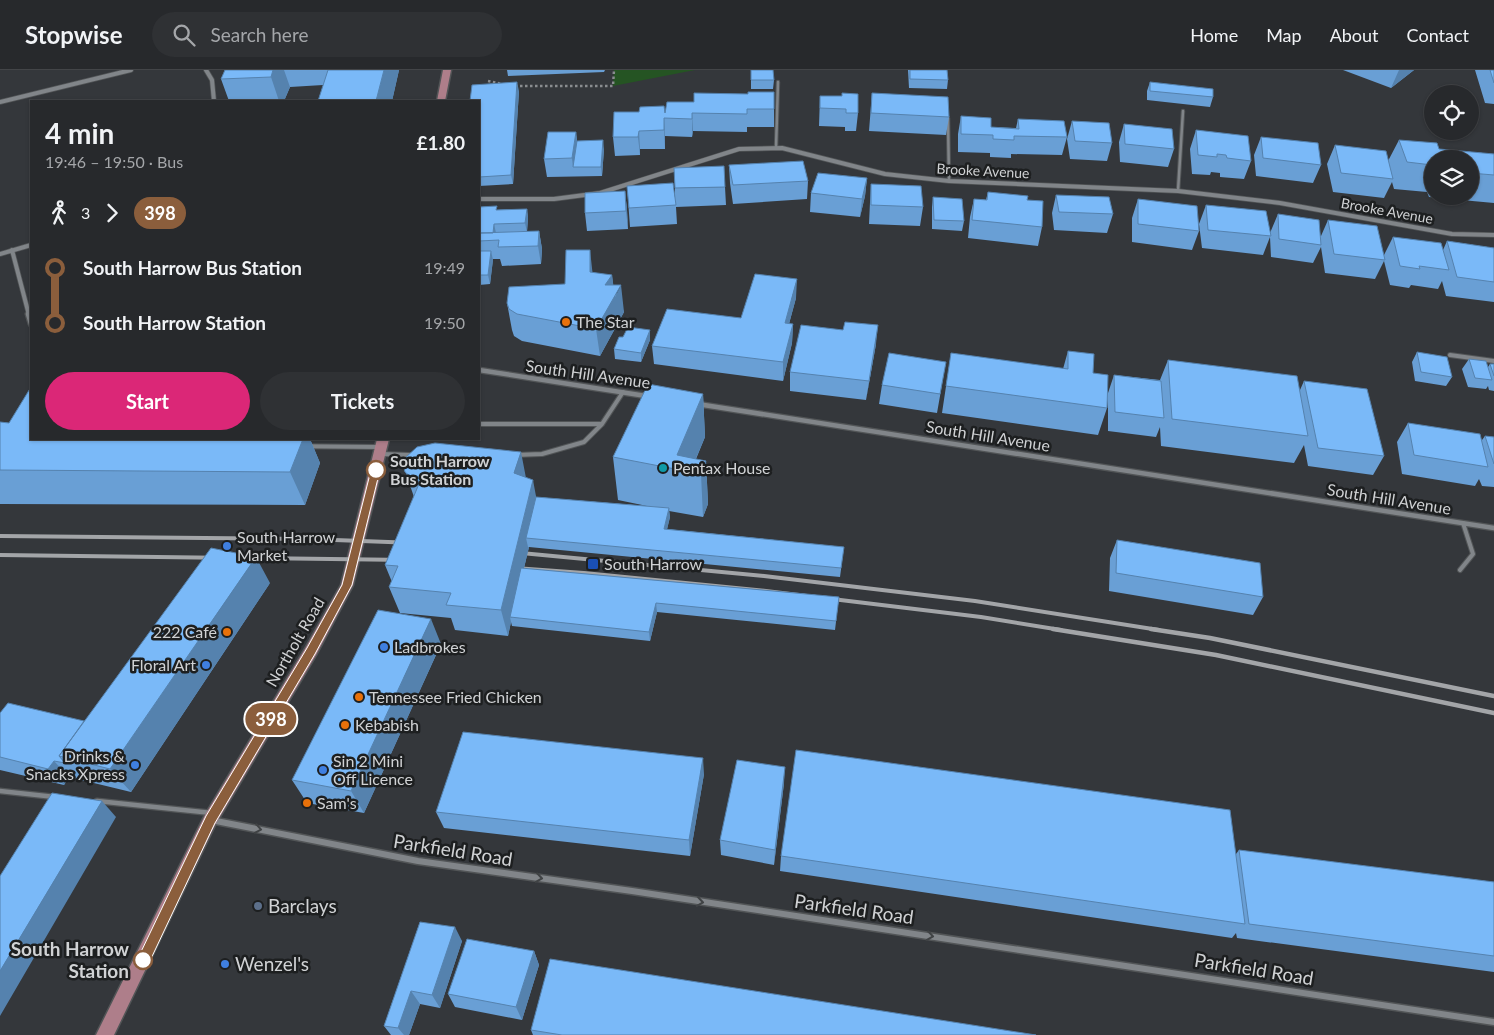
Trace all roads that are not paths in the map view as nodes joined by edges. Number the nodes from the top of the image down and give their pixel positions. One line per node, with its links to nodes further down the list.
1 (131, 70): 7 (street)
2 (206, 70): 5 (street)
3 (447, 70): 6 (main road)
4 (778, 82): 10 (lane)
5 (214, 100)
6 (441, 100)
7 (0, 102)
8 (1183, 111): 12 (lane)
9 (948, 114): 11 (lane)
10 (776, 148): 11 (street, Brooke Avenue); 13 (street, Brooke Avenue)
11 (949, 181): 12 (street, Brooke Avenue)
12 (1178, 191): 14 (street, Brooke Avenue)
13 (480, 199)
14 (1494, 235)
15 (30, 245): 16 (street)
16 (12, 250): 17 (street); 18 (street)
17 (0, 254)
18 (30, 320)
19 (1450, 355): 20 (lane)
20 (1494, 361)
21 (480, 370): 22 (street, South Hill Avenue)
22 (623, 392): 24 (lane); 27 (street, South Hill Avenue)
23 (480, 424): 24 (lane)
24 (602, 424): 26 (lane)
25 (191, 440): 26 (lane)
26 (381, 447): 33 (main road, Northolt Road)
27 (1463, 523): 28 (street, South Hill Avenue); 29 (lane)
28 (1494, 528)
29 (1460, 570)
30 (0, 791): 31 (lane)
31 (59, 797)
32 (88, 800): 33 (lane)
33 (213, 816): 34 (street, Parkfield Road, one-way to 34); 35 (main road, Northolt Road)
34 (1494, 1022)
35 (105, 1035)

